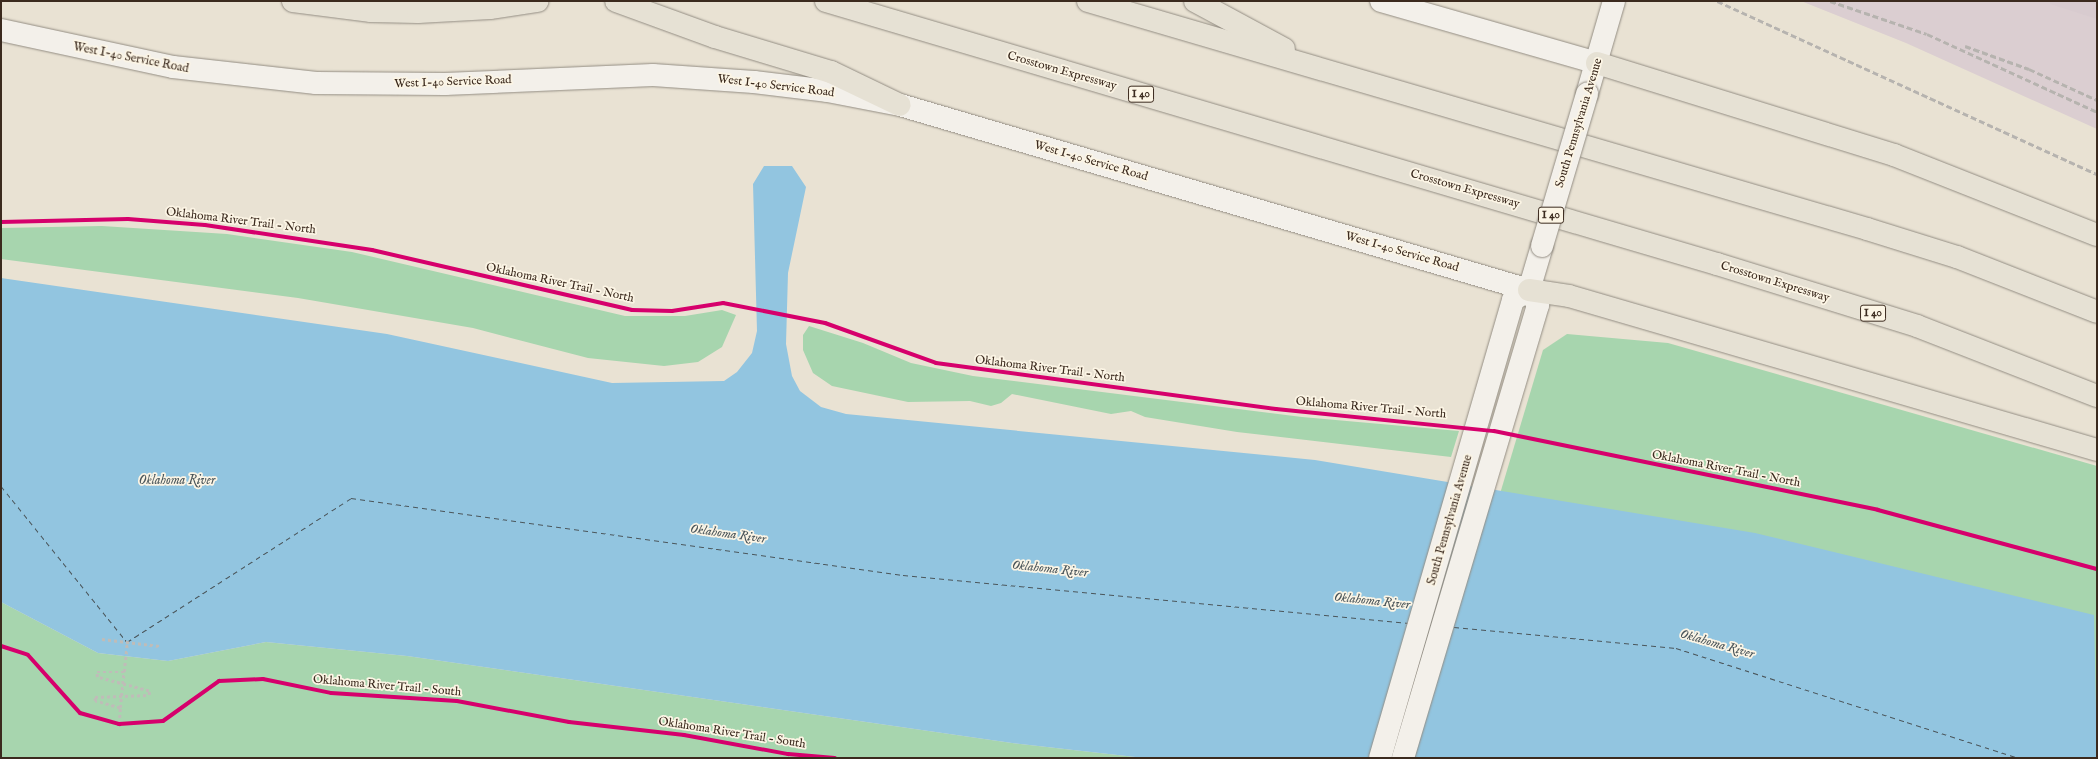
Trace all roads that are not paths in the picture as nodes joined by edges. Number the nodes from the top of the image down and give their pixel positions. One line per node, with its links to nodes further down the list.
1 (293, 1): 2 (main road)
2 (537, 1)
3 (616, 1): 12 (main road)
4 (826, 1): 16 (main road, Crosstown Expressway / I 40)
5 (1088, 1): 11 (main road)
6 (1195, 1): 11 (main road)
7 (1381, 1): 10 (main road)
8 (1614, 1): 10 (main road, South Pennsylvania Avenue)
9 (1, 30): 12 (main road, West I-40 Service Road)
10 (1597, 63): 13 (main road); 14 (main road, South Pennsylvania Avenue, bridge)
11 (1324, 70): 15 (main road)
12 (900, 105): 14 (main road, West I-40 Service Road)
13 (2097, 235)
14 (1529, 290): 17 (main road); 18 (main road, South Pennsylvania Avenue); 19 (main road, South Pennsylvania Avenue)
15 (2097, 312)
16 (2097, 396)
17 (2097, 450)
18 (1380, 758)
19 (1403, 758)

